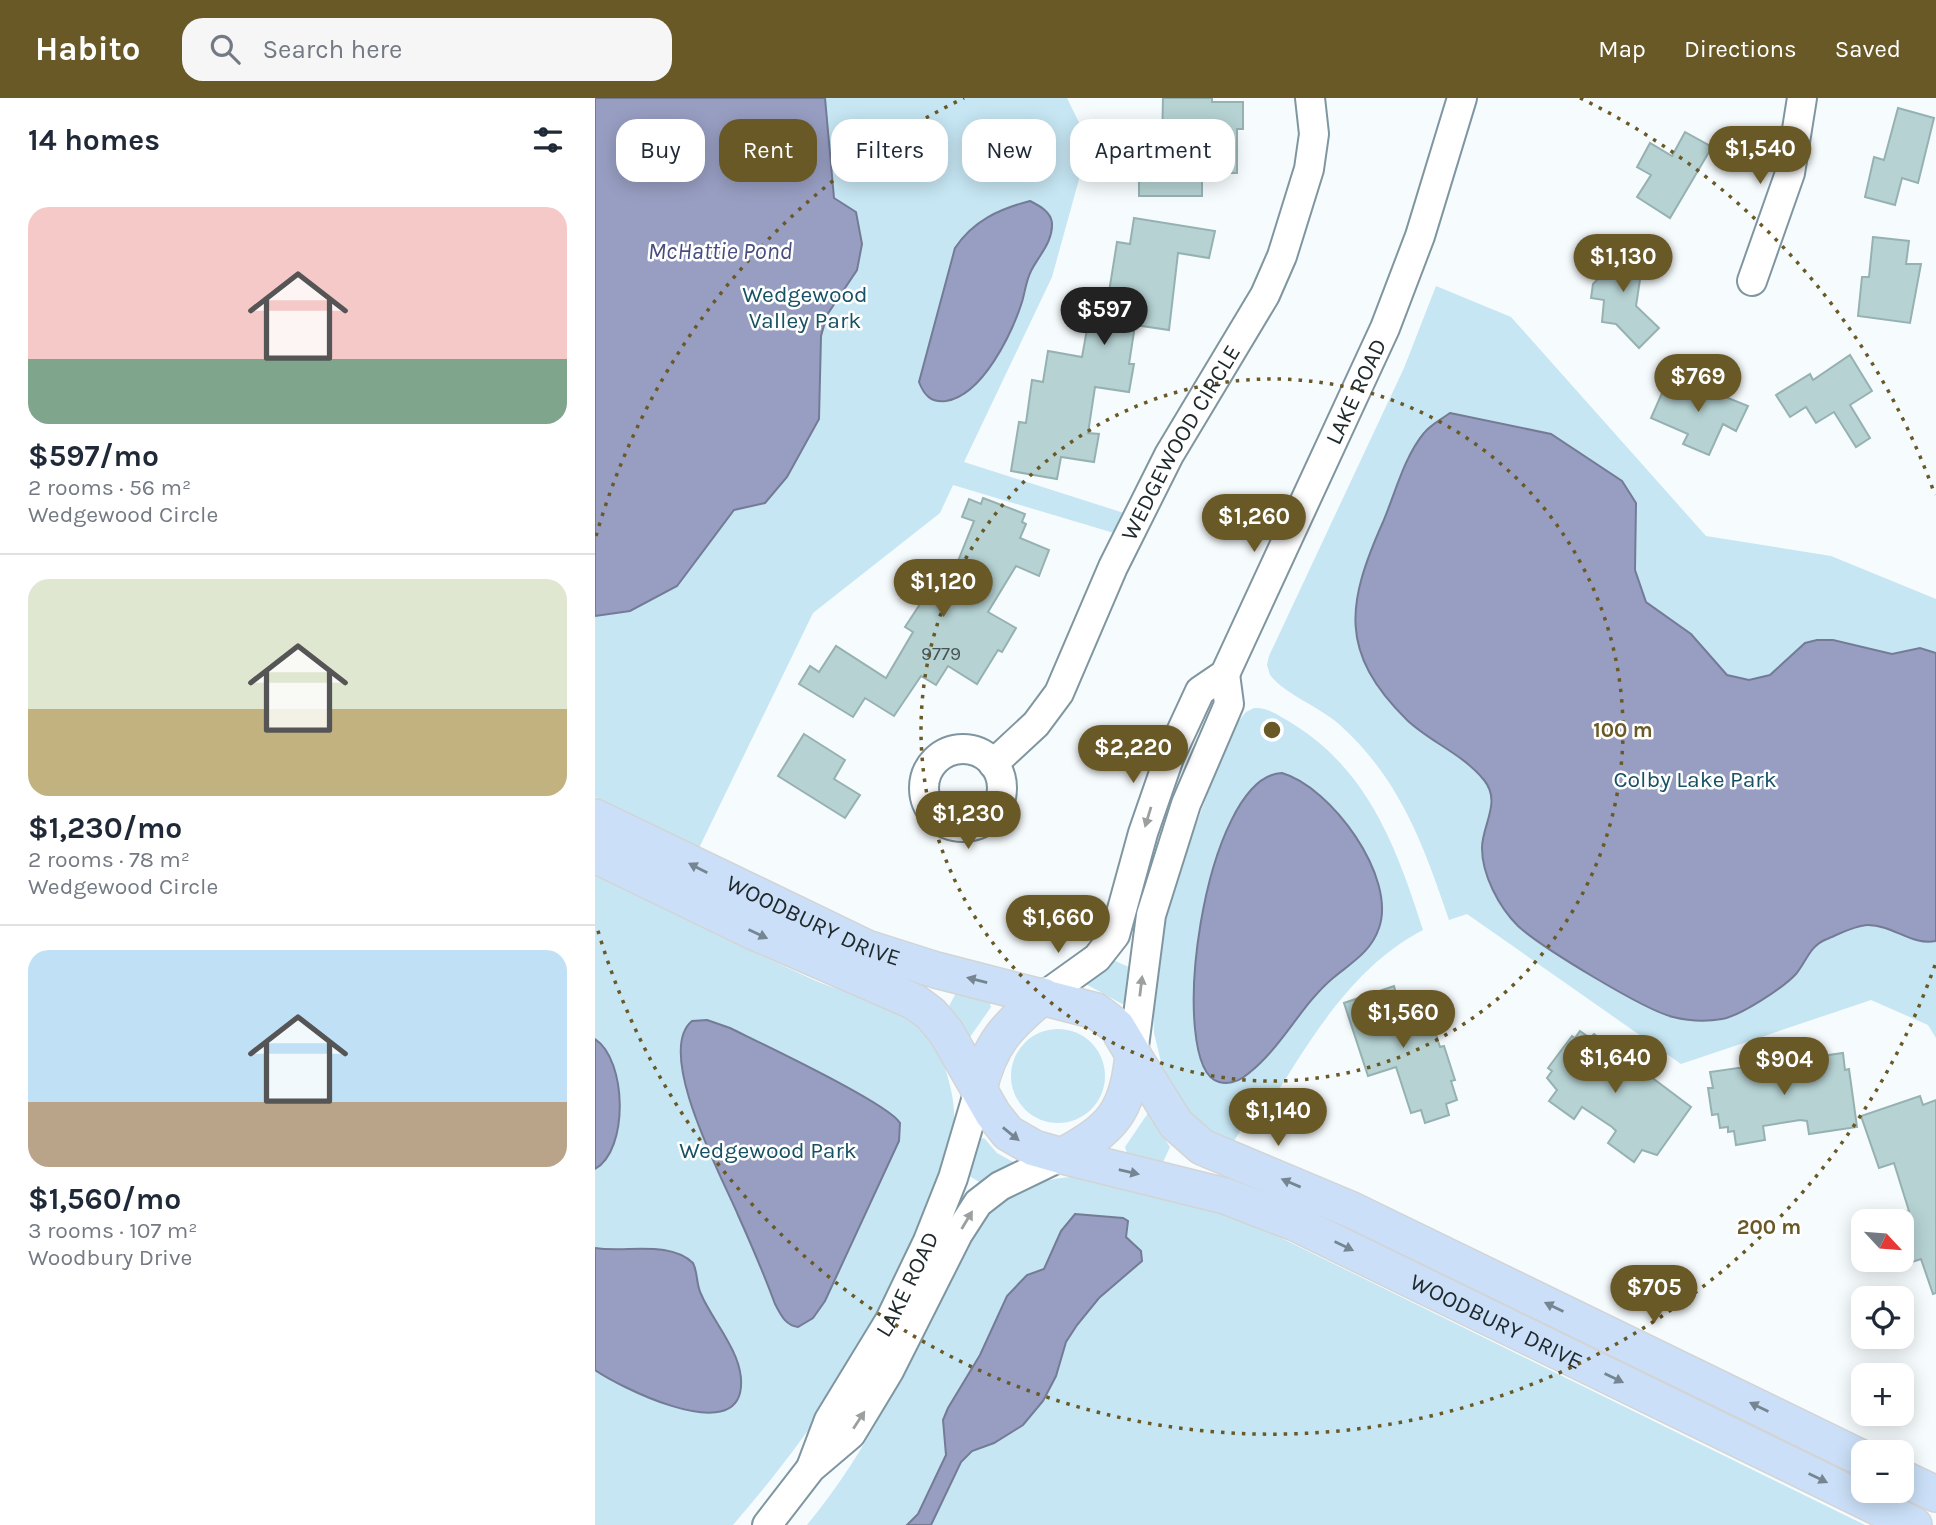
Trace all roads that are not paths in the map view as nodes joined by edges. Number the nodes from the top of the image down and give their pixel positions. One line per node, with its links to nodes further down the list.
1 (1310, 98): 6 (street, WEDGEWOOD CIRCLE)
2 (1462, 98): 5 (street, LAKE ROAD)
3 (1802, 98): 4 (street)
4 (1752, 281)
5 (1225, 674): 9 (street, LAKE ROAD, one-way to 9); 10 (street, LAKE ROAD, one-way to 5)
6 (993, 764)
7 (595, 817): 9 (main road, WOODBURY DRIVE, one-way to 7)
8 (595, 855): 11 (main road, WOODBURY DRIVE, one-way to 11)
9 (1043, 996): 10 (main road); 11 (main road)
10 (1133, 1055): 12 (main road); 13 (main road, WOODBURY DRIVE, one-way to 10)
11 (979, 1089): 12 (main road, one-way to 12); 14 (street, LAKE ROAD)
12 (1063, 1156): 14 (street, LAKE ROAD, one-way to 12); 18 (main road, WOODBURY DRIVE, one-way to 18)
13 (1851, 1453)
14 (811, 1468): 17 (street, LAKE ROAD)
15 (1914, 1484): 16 (main road)
16 (1936, 1494)
17 (767, 1525)
18 (1914, 1525)

